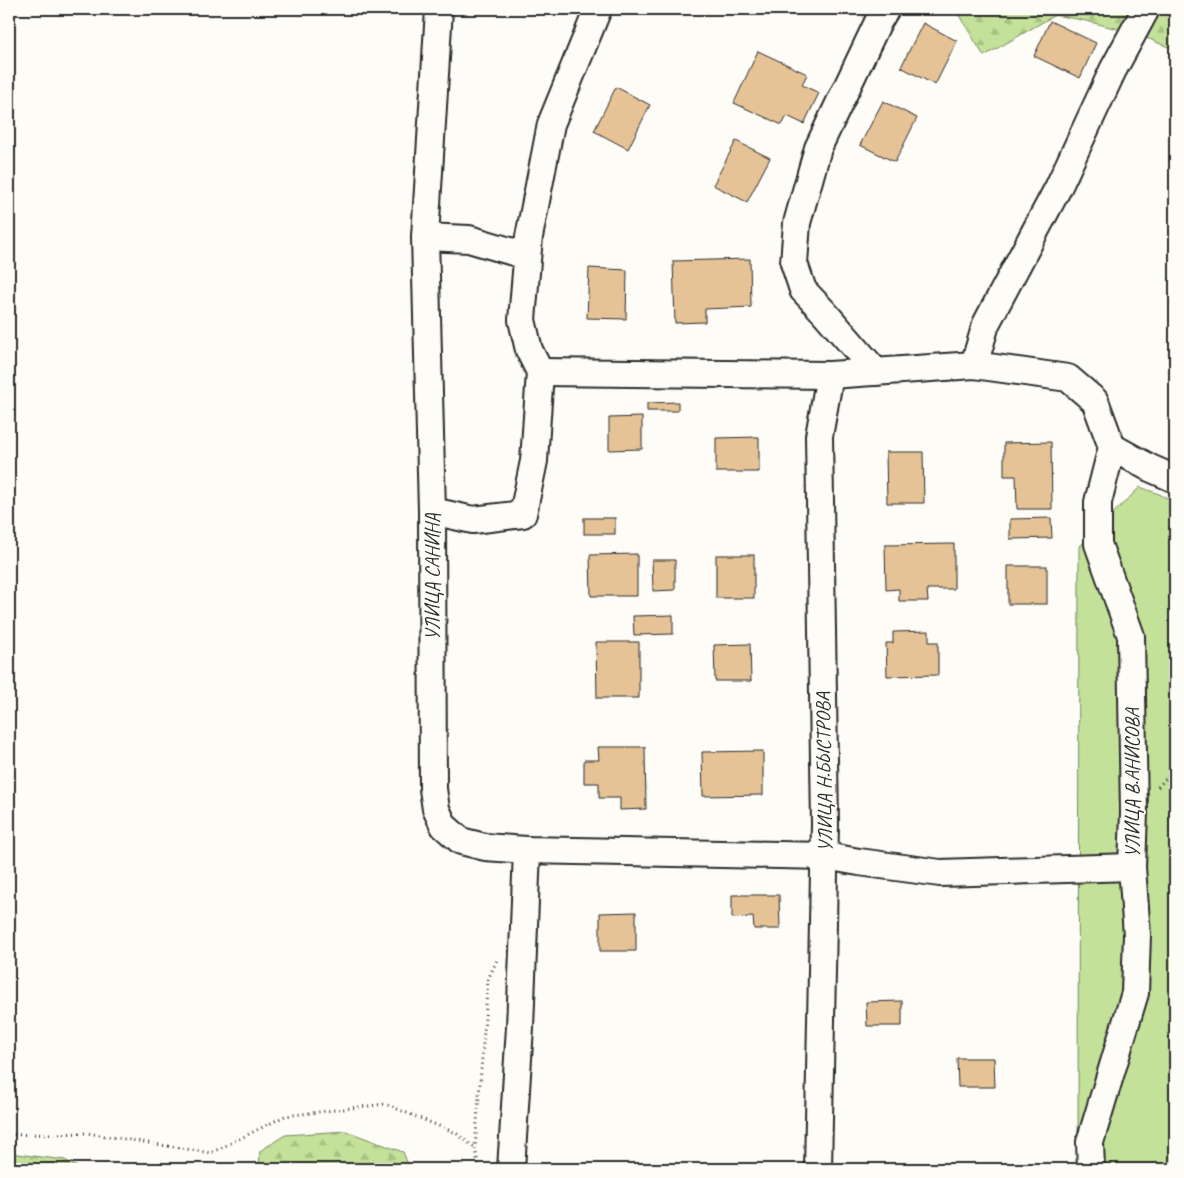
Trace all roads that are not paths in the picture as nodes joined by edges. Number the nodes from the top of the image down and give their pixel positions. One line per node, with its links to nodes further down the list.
1 (439, 9): 5 (street, УЛИЦА САНИНА)
2 (598, 9): 6 (street)
3 (886, 9): 9 (street)
4 (1146, 9): 7 (street)
5 (425, 237): 6 (street); 13 (street, УЛИЦА САНИНА)
6 (527, 256): 8 (street)
7 (974, 365): 9 (street); 11 (street)
8 (540, 372): 10 (street); 13 (street)
9 (876, 372): 10 (street)
10 (830, 375): 15 (street, УЛИЦА Н.БЫСТРОВА)
11 (1112, 447): 12 (street); 16 (street, УЛИЦА В.АНИСОВА)
12 (1175, 480)
13 (432, 511): 14 (street, УЛИЦА САНИНА)
14 (527, 850): 15 (street, УЛИЦА САНИНА); 17 (street)
15 (825, 856): 16 (street, УЛИЦА САНИНА); 18 (street, УЛИЦА Н.БЫСТРОВА)
16 (1132, 867): 19 (street, УЛИЦА В.АНИСОВА)
17 (511, 1169)
18 (818, 1169)
19 (1091, 1169)

